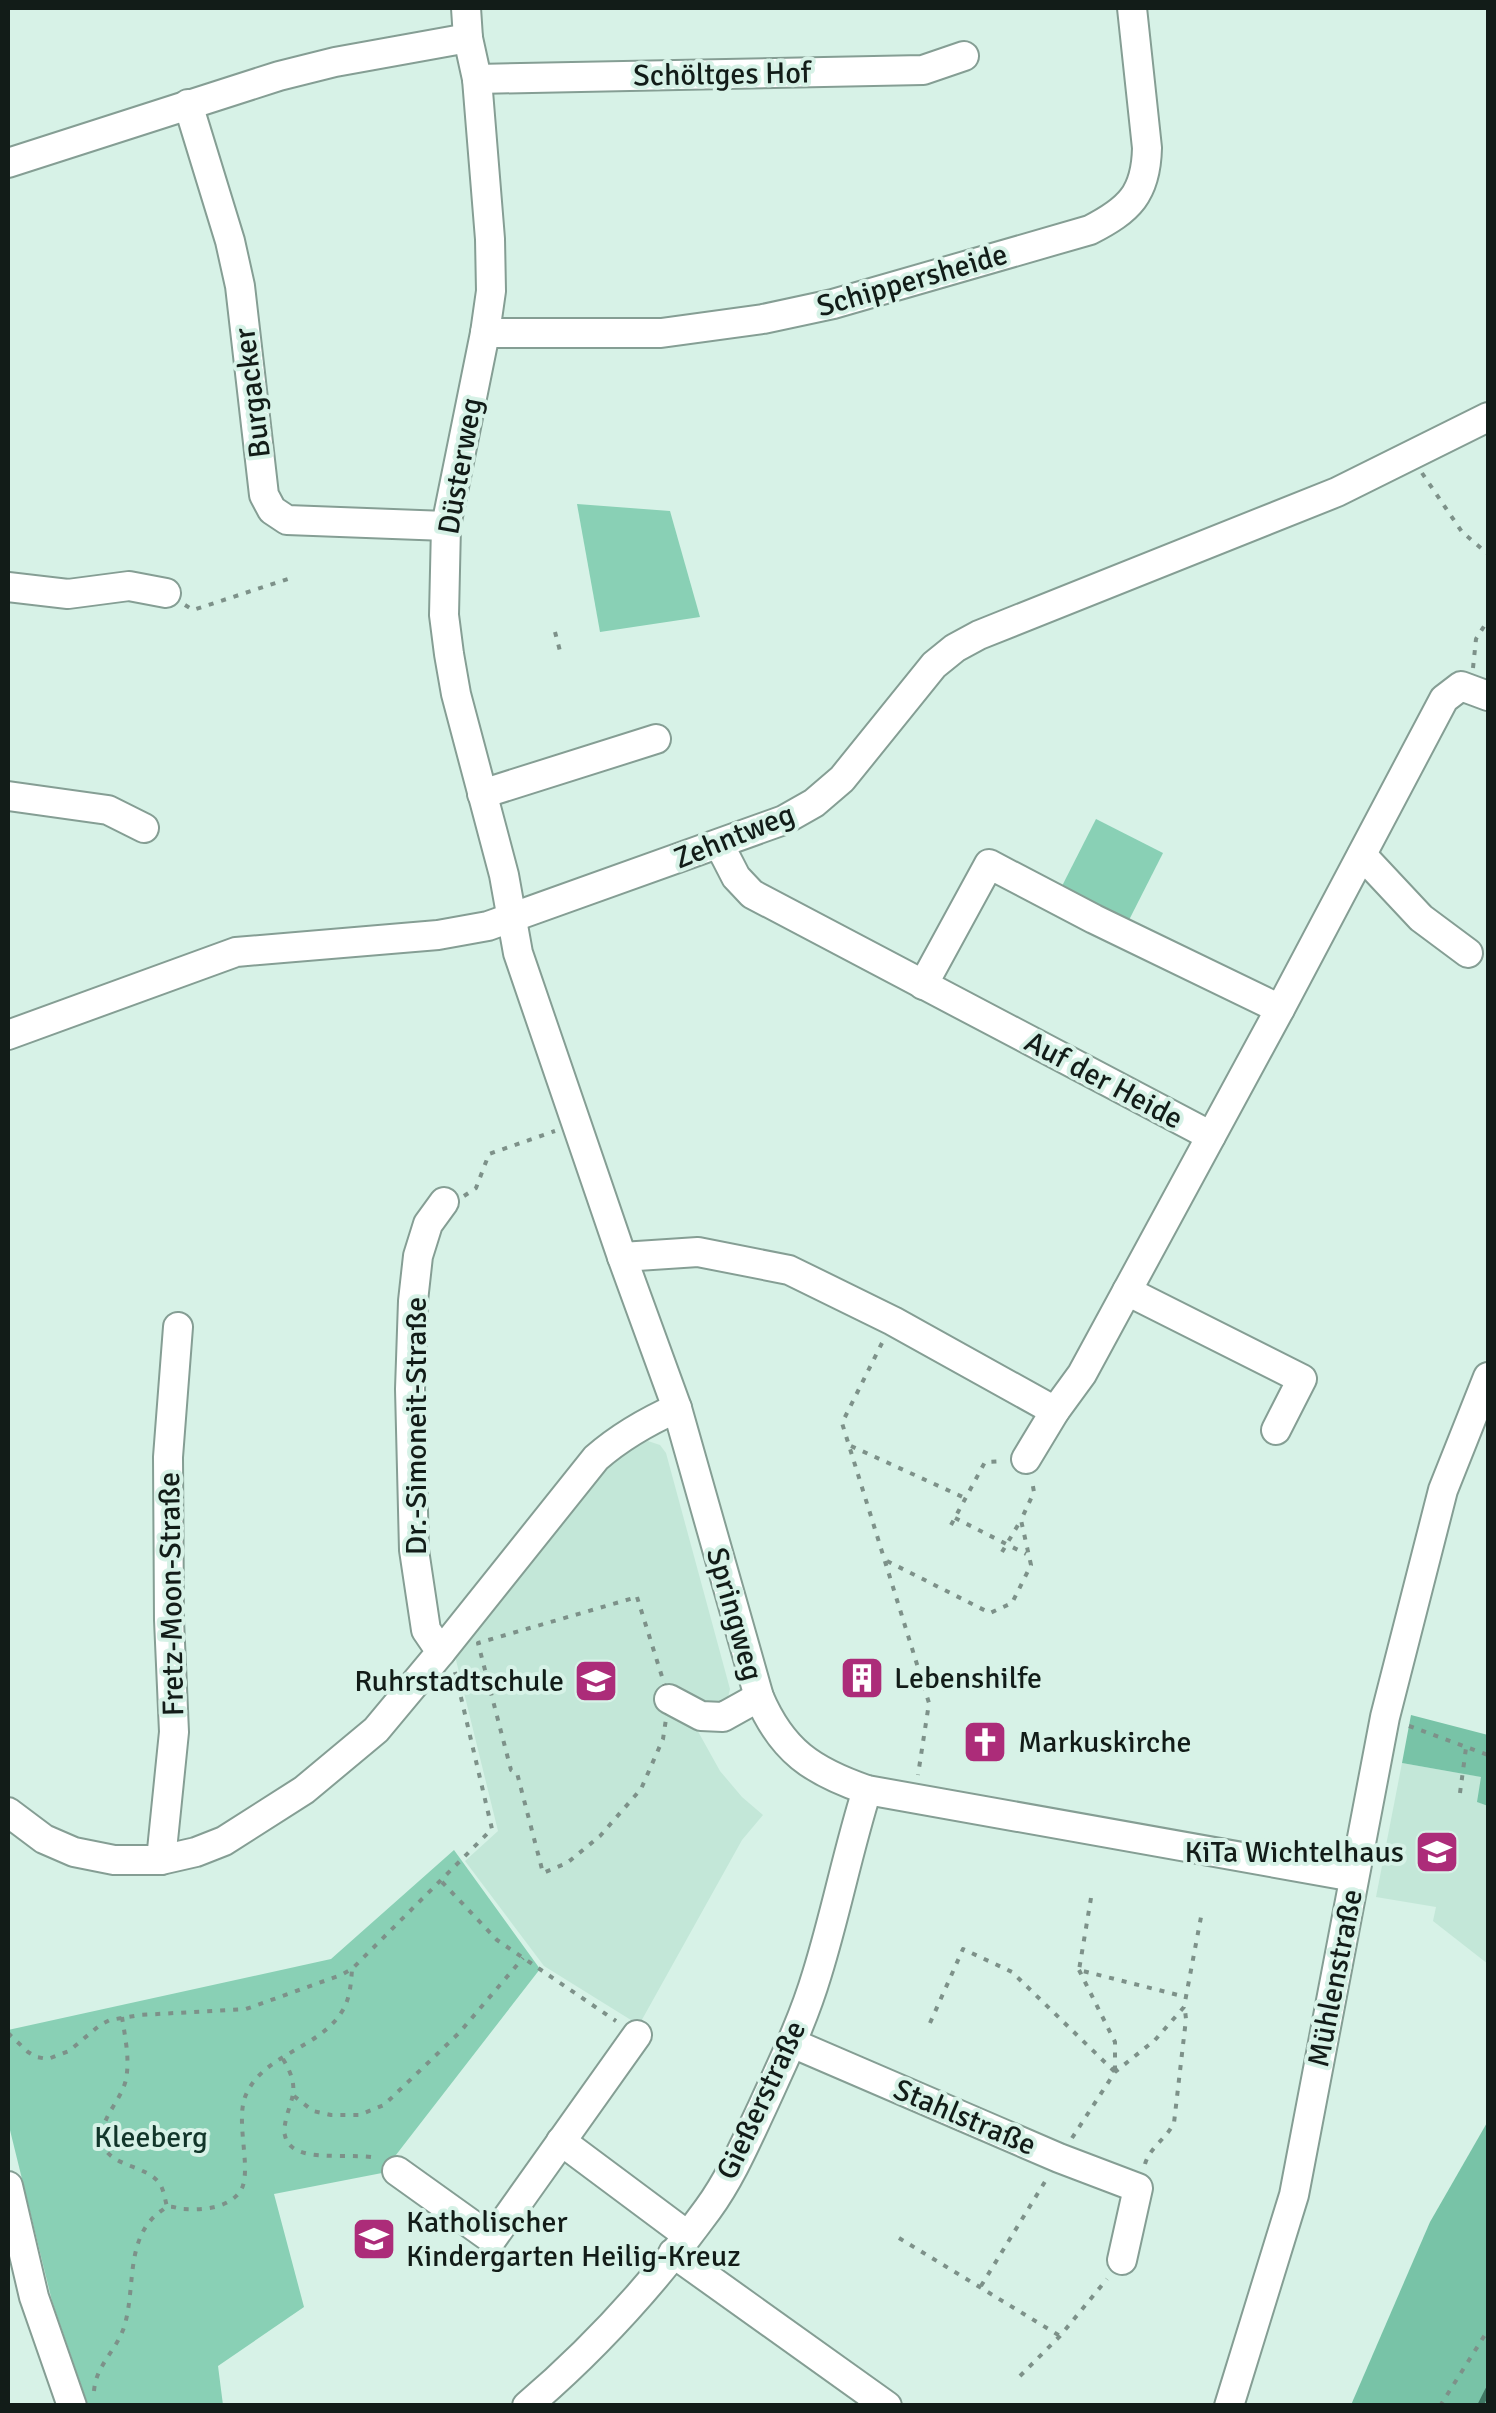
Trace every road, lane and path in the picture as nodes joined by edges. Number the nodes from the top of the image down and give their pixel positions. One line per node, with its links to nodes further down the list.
1 (466, 8): 3 (street, Düsterweg)
2 (1132, 8): 8 (street, Schippersheide)
3 (468, 38): 5 (street, Düsterweg); 6 (street)
4 (964, 56): 5 (street, Schöltges Hof)
5 (477, 79): 8 (street, Düsterweg)
6 (188, 104): 7 (street); 11 (street, Burgacker)
7 (8, 163)
8 (485, 333): 11 (street, Düsterweg)
9 (1488, 417): 10 (street, Zehntweg)
10 (1410, 456): 12 (path); 25 (street, Zehntweg)
11 (446, 526): 22 (street, Düsterweg)
12 (1488, 554)
13 (294, 578): 15 (path)
14 (8, 587): 15 (street)
15 (166, 594)
16 (1488, 620): 19 (path)
17 (555, 632): 18 (path)
18 (560, 652)
19 (1473, 668)
20 (1488, 696): 26 (street, Auf der Heide)
21 (656, 740): 22 (street)
22 (482, 794): 27 (street, Düsterweg)
23 (8, 796): 24 (street)
24 (144, 828)
25 (718, 844): 27 (street, Zehntweg); 29 (street, Auf der Heide)
26 (1362, 855): 28 (street); 30 (street, Auf der Heide)
27 (511, 919): 31 (street, Zehntweg); 35 (street, Springweg)
28 (1468, 953)
29 (923, 985): 30 (street); 33 (street, Auf der Heide)
30 (1280, 1009): 33 (street, Auf der Heide)
31 (8, 1034)
32 (559, 1130): 34 (path)
33 (1212, 1136): 36 (street)
34 (444, 1202): 55 (street, Dr.-Simoneit-Straße)
35 (622, 1257): 37 (street); 40 (street, Springweg)
36 (1127, 1291): 41 (street); 42 (street)
37 (893, 1321): 41 (street); 43 (path)
38 (178, 1328): 65 (street, Fretz-Moon-Straße)
39 (1488, 1377): 58 (street, Mühlenstraße)
40 (678, 1408): 55 (street); 56 (street, Springweg)
41 (1055, 1411): 44 (street)
42 (1276, 1430)
43 (850, 1445): 45 (path); 54 (path)
44 (1026, 1459): 47 (path); 49 (path)
45 (919, 1477): 46 (path); 47 (path)
46 (914, 1486)
47 (965, 1498): 48 (path)
48 (955, 1518): 50 (path); 51 (path)
49 (1021, 1520): 51 (path); 53 (path)
50 (952, 1525)
51 (1006, 1544): 52 (path); 53 (path)
52 (1002, 1552)
53 (1028, 1556): 54 (path)
54 (885, 1560): 63 (path)
55 (444, 1648): 65 (street); 67 (path)
56 (758, 1696): 57 (street); 61 (street, Springweg)
57 (668, 1699): 57 (path)
58 (1386, 1717): 59 (path); 66 (street, Mühlenstraße)
59 (1466, 1748): 60 (path); 62 (path)
60 (1488, 1755)
61 (867, 1790): 63 (street, Springweg); 79 (street, Gießerstraße)
62 (1460, 1792)
63 (914, 1799): 66 (street, Springweg)
64 (8, 1812): 65 (street)
65 (161, 1860)
66 (1354, 1876): 100 (street, Mühlenstraße)
67 (442, 1882): 70 (path); 71 (path)
68 (1091, 1898): 72 (path)
69 (1201, 1918): 73 (path)
70 (524, 1958): 77 (path); 82 (path)
71 (352, 1970): 75 (path); 80 (path)
72 (1080, 1970): 73 (path); 81 (path)
73 (1186, 1997): 74 (path)
74 (1184, 2007): 81 (path); 87 (path)
75 (122, 2016): 78 (path); 88 (path)
76 (930, 2023): 81 (path)
77 (626, 2028): 83 (street)
78 (8, 2033)
79 (792, 2043): 84 (street, Stahlstraße); 90 (street, Gießerstraße)
80 (283, 2059): 82 (path); 88 (path)
81 (1114, 2072): 84 (path)
82 (294, 2096): 85 (path)
83 (562, 2141): 85 (street); 90 (street)
84 (1059, 2158): 87 (street, Stahlstraße); 92 (path)
85 (397, 2172)
86 (8, 2186): 97 (street)
87 (1138, 2188): 91 (street)
88 (167, 2207): 96 (path)
89 (898, 2238): 92 (path)
90 (680, 2244): 98 (street, Gießerstraße); 99 (street)
91 (1122, 2260): 94 (path)
92 (980, 2286): 94 (path)
93 (1488, 2330): 101 (path)
94 (1060, 2336): 95 (path)
95 (1020, 2376)
96 (94, 2404)
97 (72, 2406)
98 (527, 2406)
99 (887, 2406)
100 (1229, 2406)
101 (1440, 2406)

